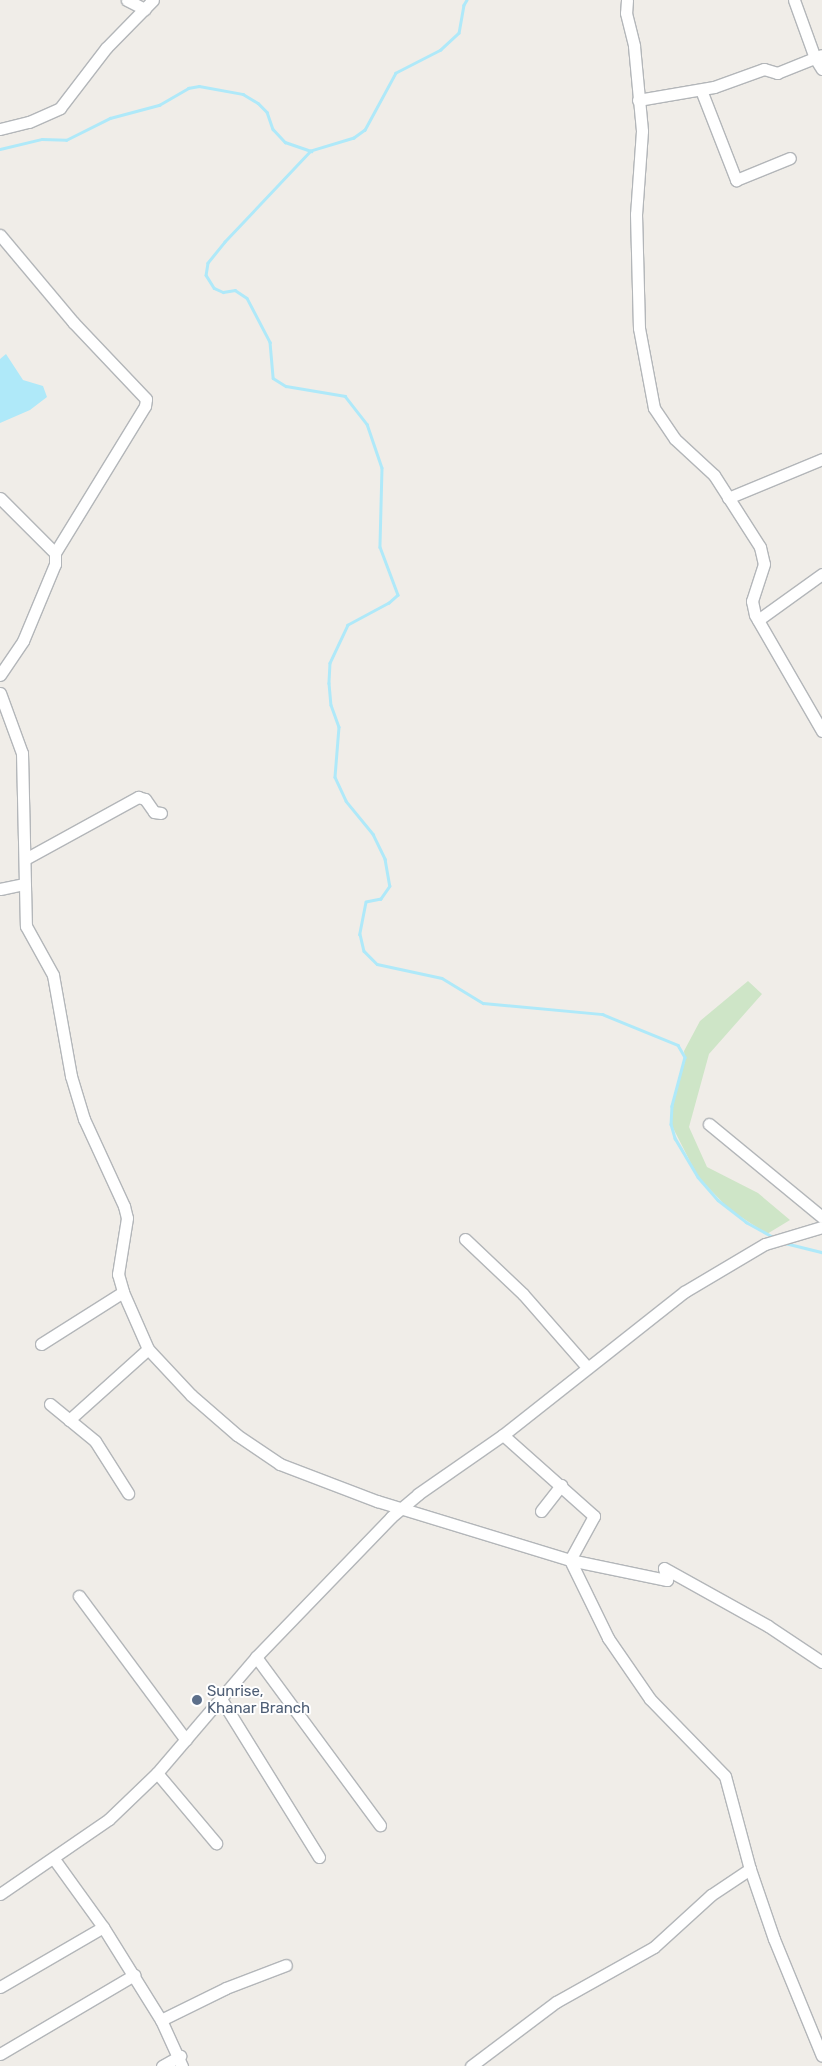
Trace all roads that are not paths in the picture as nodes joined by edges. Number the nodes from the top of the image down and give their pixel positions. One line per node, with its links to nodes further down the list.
1 (127, 0): 4 (street)
2 (627, 0): 8 (street)
3 (794, 0): 5 (street)
4 (149, 4): 9 (street)
5 (818, 56): 6 (street); 7 (street)
6 (822, 69)
7 (701, 90): 8 (street); 10 (street)
8 (638, 100): 14 (street)
9 (0, 129)
10 (790, 158)
11 (0, 235): 15 (street)
12 (822, 458): 14 (street)
13 (0, 498): 15 (street)
14 (728, 498): 17 (street)
15 (55, 553): 18 (street)
16 (822, 574): 17 (street)
17 (758, 620): 20 (street)
18 (0, 675)
19 (0, 693): 22 (street)
20 (822, 731)
21 (161, 813): 22 (street)
22 (27, 858): 23 (street)
23 (24, 884): 24 (street); 29 (street)
24 (0, 889)
25 (710, 1124): 26 (street)
26 (822, 1217)
27 (822, 1227): 32 (street)
28 (465, 1239): 32 (street)
29 (123, 1292): 30 (street); 31 (street)
30 (41, 1344)
31 (148, 1349): 34 (street); 38 (street)
32 (587, 1367): 35 (street)
33 (50, 1404): 34 (street)
34 (69, 1420): 37 (street)
35 (503, 1435): 36 (street); 38 (street)
36 (560, 1485): 39 (street); 40 (street)
37 (128, 1493)
38 (401, 1508): 40 (street); 42 (street)
39 (541, 1511)
40 (570, 1560): 43 (street); 51 (street)
41 (79, 1596): 45 (street)
42 (256, 1656): 44 (street); 47 (street)
43 (822, 1662)
44 (221, 1699): 45 (street); 49 (street)
45 (186, 1740): 46 (street)
46 (157, 1773): 48 (street); 50 (street)
47 (380, 1825)
48 (216, 1843)
49 (320, 1857)
50 (54, 1859): 52 (street); 53 (street)
51 (750, 1869): 59 (street); 62 (street)
52 (0, 1894)
53 (102, 1927): 55 (street); 56 (street)
54 (286, 1965): 57 (street)
55 (134, 1976): 57 (street); 58 (street)
56 (0, 1987)
57 (161, 2020): 60 (street)
58 (0, 2054)
59 (822, 2056)
60 (181, 2061): 61 (street)
61 (162, 2066)
62 (471, 2066)

